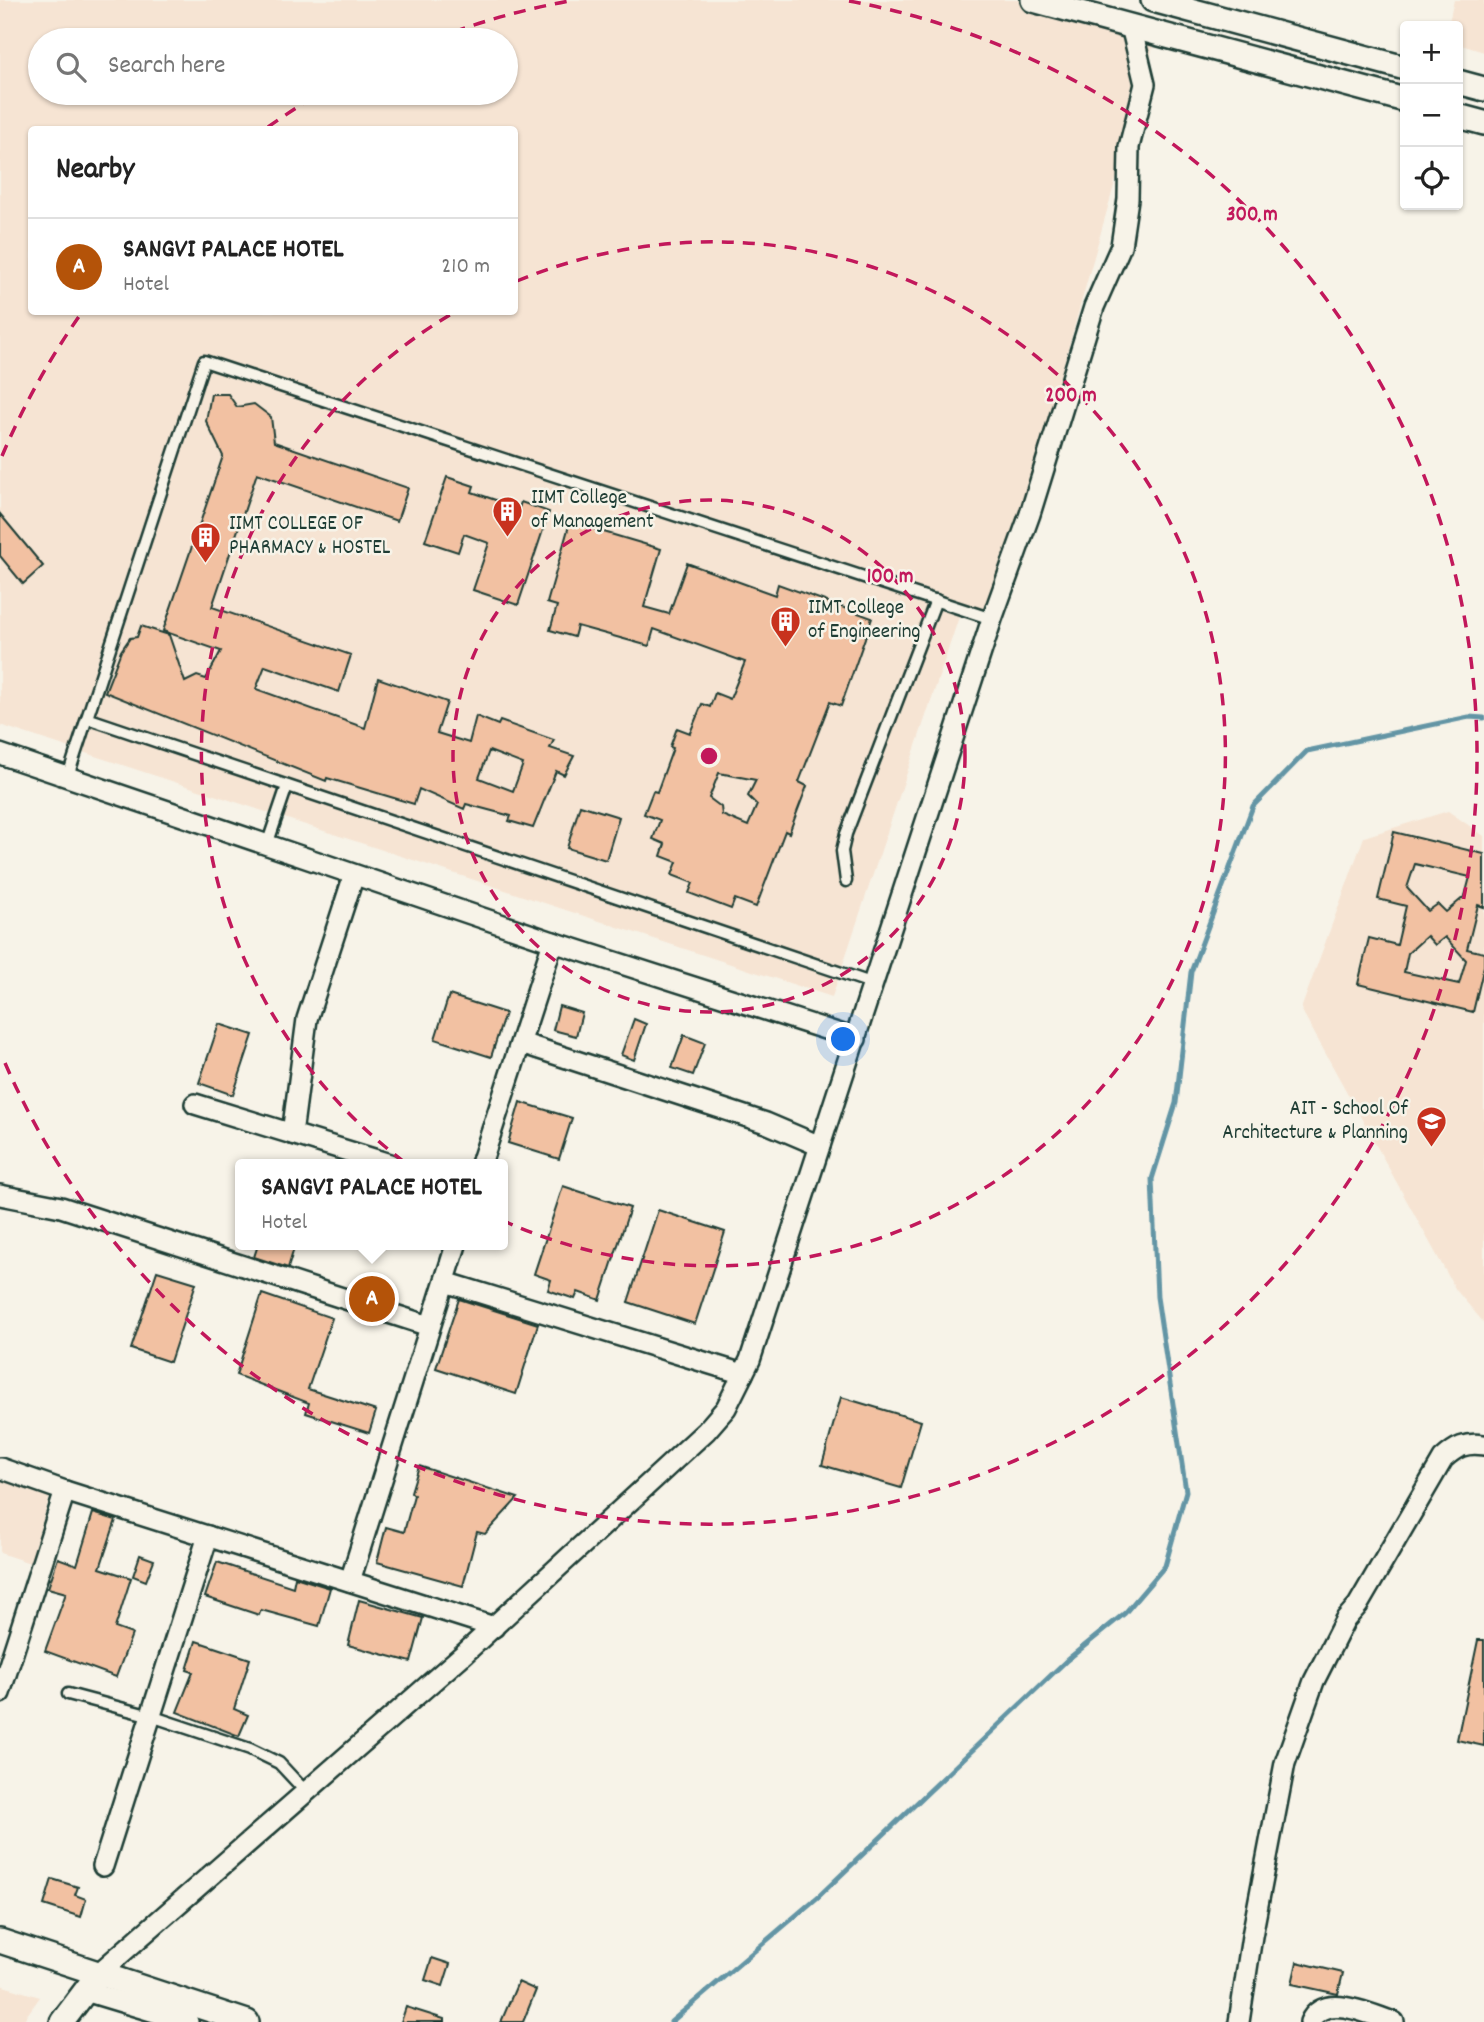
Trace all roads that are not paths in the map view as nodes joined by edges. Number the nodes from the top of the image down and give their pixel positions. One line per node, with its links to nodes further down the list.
1 (1033, 0): 3 (street)
2 (1153, 0): 4 (street)
3 (1130, 26): 7 (street); 11 (street)
4 (1400, 67)
5 (1463, 83): 6 (street)
6 (1484, 89)
7 (1400, 99)
8 (1463, 117): 9 (street)
9 (1484, 123)
10 (936, 600): 11 (lane); 12 (lane); 18 (lane)
11 (992, 618): 20 (street)
12 (87, 719): 14 (lane); 15 (lane)
13 (0, 754): 14 (street)
14 (68, 776): 16 (street)
15 (287, 786): 16 (lane); 20 (lane)
16 (267, 845): 17 (street)
17 (354, 875): 19 (street); 24 (street)
18 (846, 881)
19 (553, 942): 21 (street); 22 (street)
20 (874, 985): 21 (street)
21 (856, 1039): 25 (street)
22 (521, 1043): 25 (street); 27 (street)
23 (195, 1104): 24 (street)
24 (292, 1134): 26 (street)
25 (821, 1146): 32 (street)
26 (374, 1159)
27 (483, 1159)
28 (0, 1195): 31 (street)
29 (455, 1250): 30 (street)
30 (445, 1282): 31 (street); 32 (street)
31 (429, 1326): 37 (street)
32 (743, 1374): 38 (street)
33 (1484, 1445): 49 (street)
34 (0, 1468): 35 (street)
35 (65, 1491): 36 (street); 39 (street)
36 (208, 1536): 37 (street); 41 (street)
37 (350, 1581): 38 (street)
38 (494, 1627): 42 (street)
39 (0, 1693)
40 (68, 1694): 41 (lane)
41 (150, 1716): 42 (lane); 43 (street)
42 (306, 1792): 45 (street)
43 (103, 1866)
44 (5, 1946): 45 (street)
45 (92, 1982): 46 (street); 47 (street); 48 (street)
46 (62, 2022)
47 (188, 2022)
48 (247, 2022)
49 (1240, 2022)
50 (1310, 2022): 51 (street)
51 (1395, 2022)

